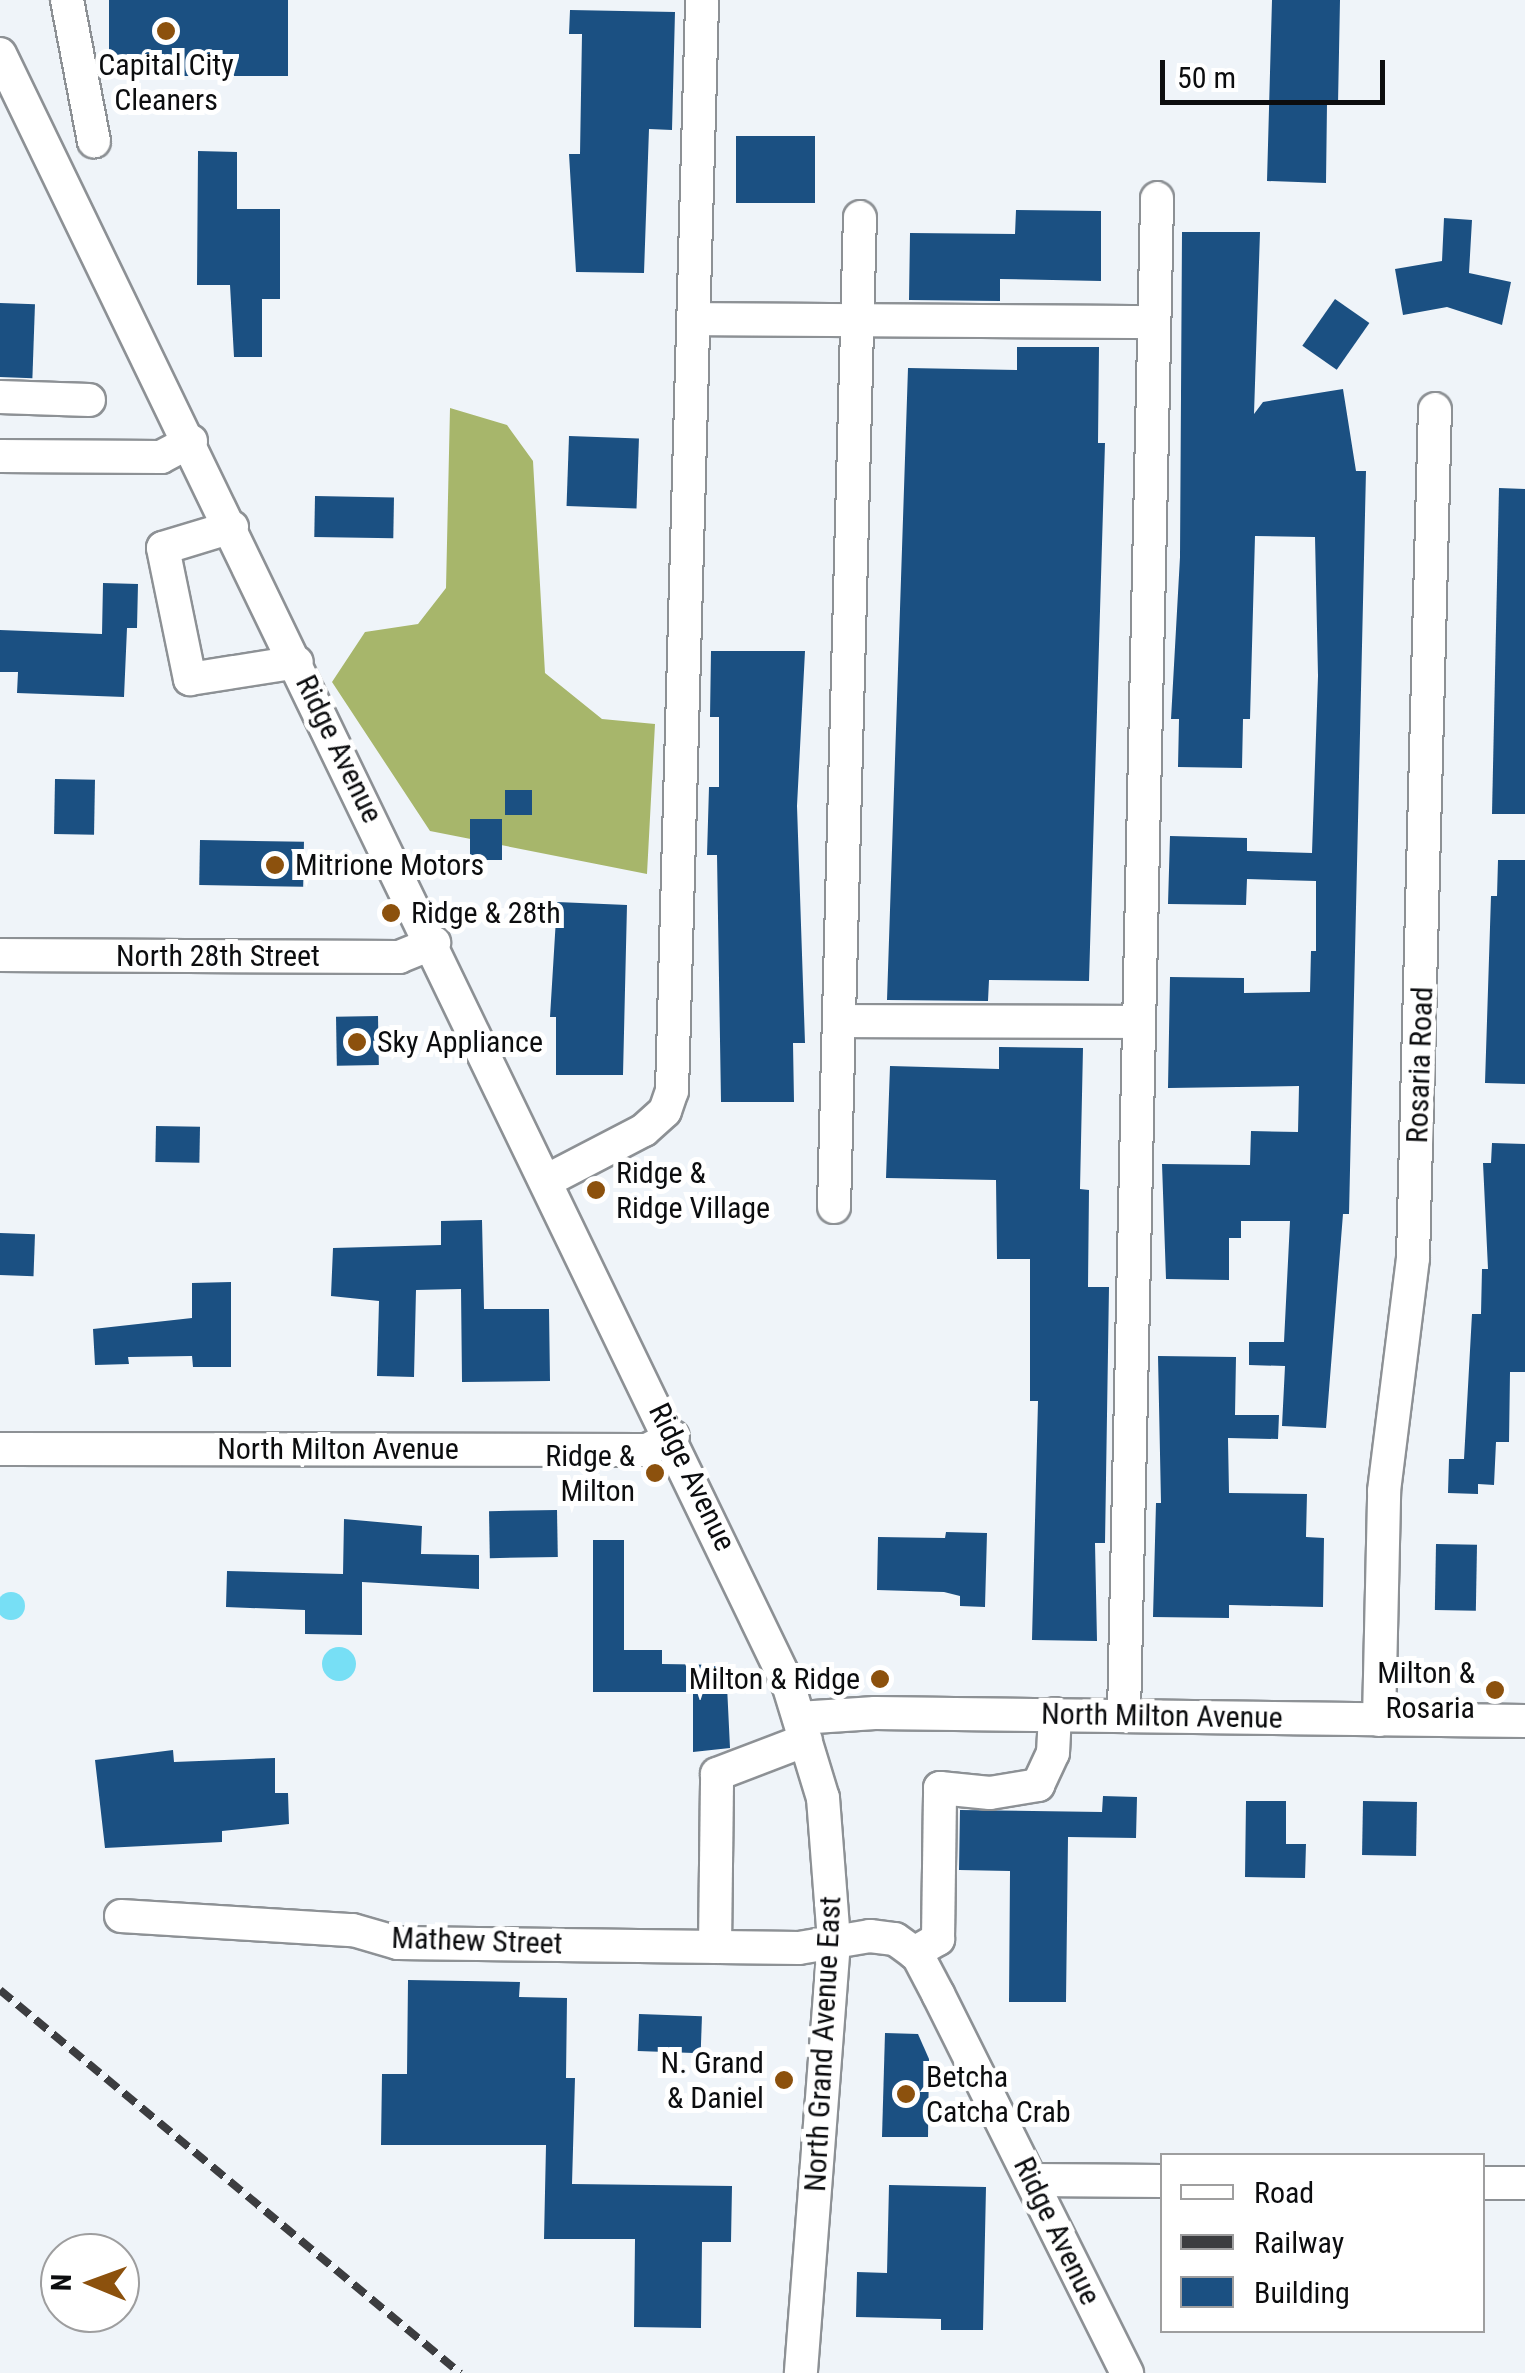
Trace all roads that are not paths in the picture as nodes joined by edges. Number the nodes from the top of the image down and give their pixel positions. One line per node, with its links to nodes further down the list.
1 (66, 0): 4 (street)
2 (702, 0): 7 (street)
3 (0, 54): 13 (street, Ridge Avenue)
4 (94, 141)
5 (1157, 198): 9 (street)
6 (860, 217): 8 (street)
7 (695, 319): 8 (street); 21 (street)
8 (858, 320): 9 (street); 19 (street)
9 (1154, 322): 20 (street)
10 (0, 397): 11 (street)
11 (89, 400)
12 (1434, 410): 27 (street, Rosaria Road)
13 (191, 442): 14 (street); 15 (street, Ridge Avenue)
14 (0, 456)
15 (232, 526): 16 (street, Ridge Avenue); 16 (street)
16 (297, 662): 17 (street, Ridge Avenue)
17 (434, 943): 18 (street, North 28th Street); 21 (street, Ridge Avenue)
18 (0, 955)
19 (839, 1021): 20 (street); 22 (street)
20 (1139, 1022): 26 (street)
21 (548, 1180): 23 (street, Ridge Avenue)
22 (834, 1207)
23 (673, 1437): 24 (street, North Milton Avenue); 29 (street, Ridge Avenue)
24 (0, 1450)
25 (1055, 1714): 26 (street, North Milton Avenue); 29 (street, North Milton Avenue); 33 (street)
26 (1124, 1715): 27 (street, North Milton Avenue)
27 (1379, 1720): 28 (street, North Milton Avenue)
28 (1525, 1721)
29 (803, 1729): 31 (street, North Grand Avenue East); 32 (street)
30 (121, 1916): 32 (street, Mathew Street)
31 (834, 1942): 32 (street, Mathew Street); 33 (street); 38 (street, North Grand Avenue East)
32 (715, 1947)
33 (914, 1952): 34 (street, Ridge Avenue)
34 (1032, 2180): 35 (street); 39 (street, Ridge Avenue)
35 (1160, 2180)
36 (1485, 2183): 37 (street)
37 (1525, 2183)
38 (801, 2373)
39 (1128, 2373)

